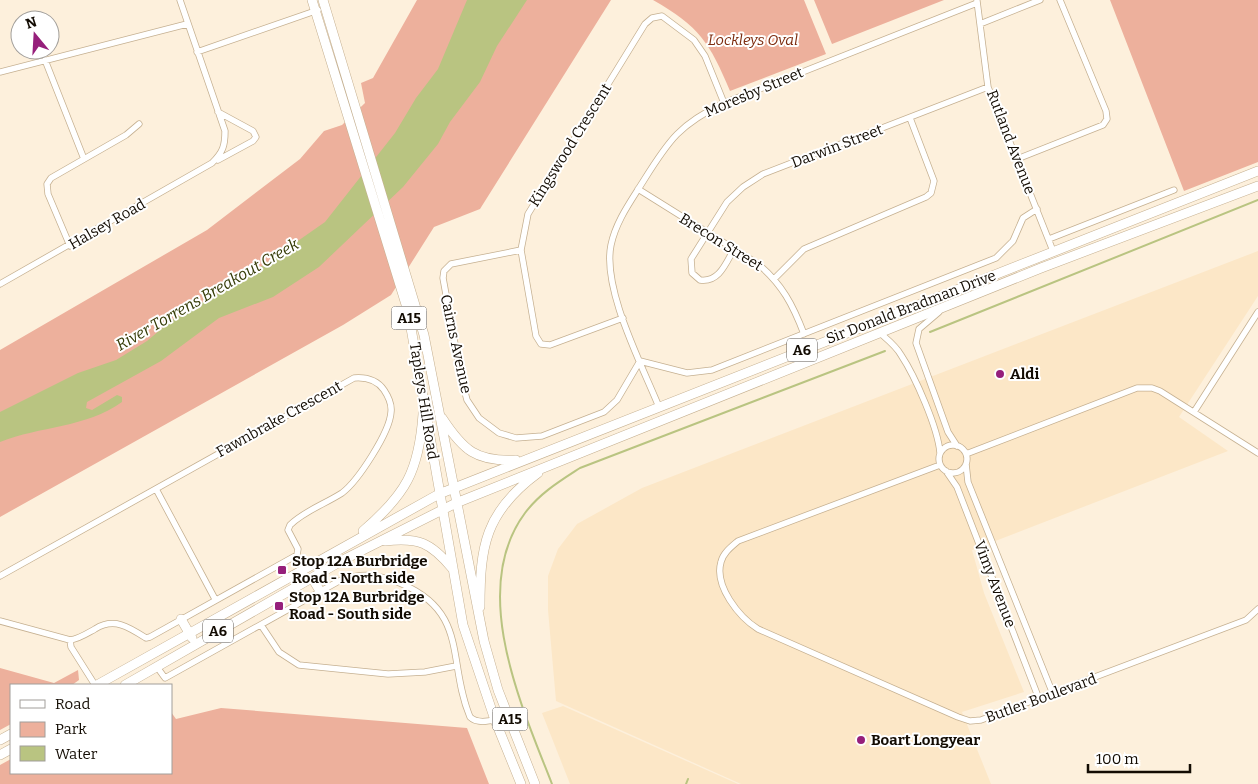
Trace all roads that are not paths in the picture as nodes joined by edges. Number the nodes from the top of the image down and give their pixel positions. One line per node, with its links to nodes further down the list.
1 (180, 0): 8 (street, Halsey Road)
2 (312, 0): 7 (main road, Tapleys Hill Road / A15)
3 (1040, 0): 9 (street)
4 (1060, 0): 22 (street)
5 (977, 1): 9 (street, Rutland Avenue); 17 (street, Moresby Street)
6 (324, 4): 7 (street); 10 (main road, Tapleys Hill Road / A15)
7 (316, 11): 11 (main road, Tapleys Hill Road / A15); 12 (street)
8 (187, 24): 12 (street, Halsey Road); 13 (street)
9 (980, 24): 16 (street, Rutland Avenue)
10 (337, 46): 11 (main road); 30 (main road, Tapleys Hill Road / A15)
11 (327, 48): 30 (main road, Tapleys Hill Road / A15)
12 (197, 52): 18 (street, Halsey Road)
13 (60, 56)
14 (45, 60): 15 (street); 21 (street)
15 (0, 72)
16 (988, 88): 19 (street, Darwin Street); 22 (street, Rutland Avenue)
17 (724, 103): 26 (street, Moresby Street); 34 (street, Kingswood Crescent)
18 (218, 112): 23 (street, Halsey Road); 23 (street, Halsey Road)
19 (910, 118): 29 (street, Darwin Street); 38 (street)
20 (139, 124): 21 (street)
21 (84, 158): 32 (street)
22 (1017, 159): 28 (street, Rutland Avenue)
23 (212, 163): 32 (street, Halsey Road)
24 (1258, 171): 35 (main road, Sir Donald Bradman Drive / A6)
25 (1258, 186): 36 (main road, Sir Donald Bradman Drive / A6)
26 (638, 189): 29 (street, Brecon Street); 42 (street, Moresby Street)
27 (1174, 190): 31 (street)
28 (1037, 209): 31 (street, Rutland Avenue); 44 (street, Sir Donald Bradman Drive)
29 (707, 234): 33 (street, Brecon Street); 33 (street, Darwin Street)
30 (390, 235): 46 (main road, Tapleys Hill Road / A15); 49 (main road, Tapleys Hill Road / A15)
31 (1049, 239): 35 (street, Rutland Avenue)
32 (70, 246): 39 (street, Halsey Road)
33 (734, 249): 38 (street, Brecon Street)
34 (521, 250): 42 (street, Kingswood Crescent); 45 (street, Cairns Avenue)
35 (1054, 250): 36 (main road); 37 (main road); 47 (main road, Sir Donald Bradman Drive / A6)
36 (1068, 258): 37 (main road, Sir Donald Bradman Drive / A6)
37 (1041, 268): 40 (main road, Sir Donald Bradman Drive / A6)
38 (775, 278): 44 (street, Brecon Street)
39 (0, 284)
40 (949, 305): 43 (main road, Sir Donald Bradman Drive / A6); 52 (street)
41 (1258, 312): 48 (street)
42 (624, 318): 45 (street, Moresby Street)
43 (880, 333): 50 (main road, Sir Donald Bradman Drive / A6); 53 (street)
44 (804, 334): 45 (street, Sir Donald Bradman Drive)
45 (640, 361): 47 (street, Moresby Street)
46 (424, 399): 63 (main road, Tapleys Hill Road / A15); 66 (main road)
47 (659, 407): 50 (main road); 51 (main road); 56 (main road, Sir Donald Bradman Drive / A6)
48 (1194, 412): 54 (street); 55 (street)
49 (439, 413): 56 (main road); 61 (main road, Tapleys Hill Road / A15)
50 (676, 414): 51 (main road, Sir Donald Bradman Drive / A6)
51 (643, 427): 59 (main road, Sir Donald Bradman Drive / A6)
52 (957, 446): 53 (street); 55 (street)
53 (940, 453): 58 (street)
54 (1258, 453)
55 (966, 454): 57 (street)
56 (525, 460): 61 (main road, Sir Donald Bradman Drive / A6)
57 (966, 464): 60 (street); 86 (street, Vimy Avenue)
58 (940, 465): 60 (street); 87 (street, Butler Boulevard)
59 (549, 466): 64 (main road, Sir Donald Bradman Drive / A6); 77 (main road)
60 (946, 471): 87 (street, Vimy Avenue)
61 (453, 488): 63 (main road, A6); 64 (main road, Tapleys Hill Road / A15)
62 (156, 489): 69 (street, Fawnbrake Crescent); 72 (street); 72 (street, Fawnbrake Crescent)
63 (439, 494): 65 (main road, Tapleys Hill Road / A15); 66 (main road, A6)
64 (456, 503): 65 (main road, A6); 77 (main road, Tapleys Hill Road / A15)
65 (441, 510): 67 (main road, A6); 68 (main road, Tapleys Hill Road / A15)
66 (355, 540): 78 (main road, A6)
67 (378, 542): 68 (main road); 70 (main road, A6)
68 (452, 568): 89 (main road, Tapleys Hill Road / A15)
69 (0, 576)
70 (312, 578): 71 (main road); 80 (main road, A6)
71 (320, 591): 76 (street); 81 (street)
72 (215, 599): 74 (street, Fawnbrake Crescent)
73 (1258, 609): 86 (street, Butler Boulevard)
74 (181, 619): 78 (main road); 79 (street, Fawnbrake Crescent)
75 (0, 621): 79 (street)
76 (261, 624): 81 (street); 82 (street)
77 (480, 626): 88 (main road, Tapleys Hill Road / A15)
78 (189, 634): 80 (main road); 84 (main road, A6)
79 (70, 640): 83 (street)
80 (195, 645): 82 (main road, A6)
81 (456, 666): 89 (street)
82 (157, 667): 85 (main road, A6)
83 (95, 684)
84 (98, 684)
85 (127, 684)
86 (1053, 694): 87 (street, Butler Boulevard)
87 (1039, 699)
88 (509, 715): 89 (street); 91 (main road, Tapleys Hill Road / A15)
89 (495, 720): 90 (main road, Tapleys Hill Road / A15)
90 (521, 784)
91 (535, 784)

